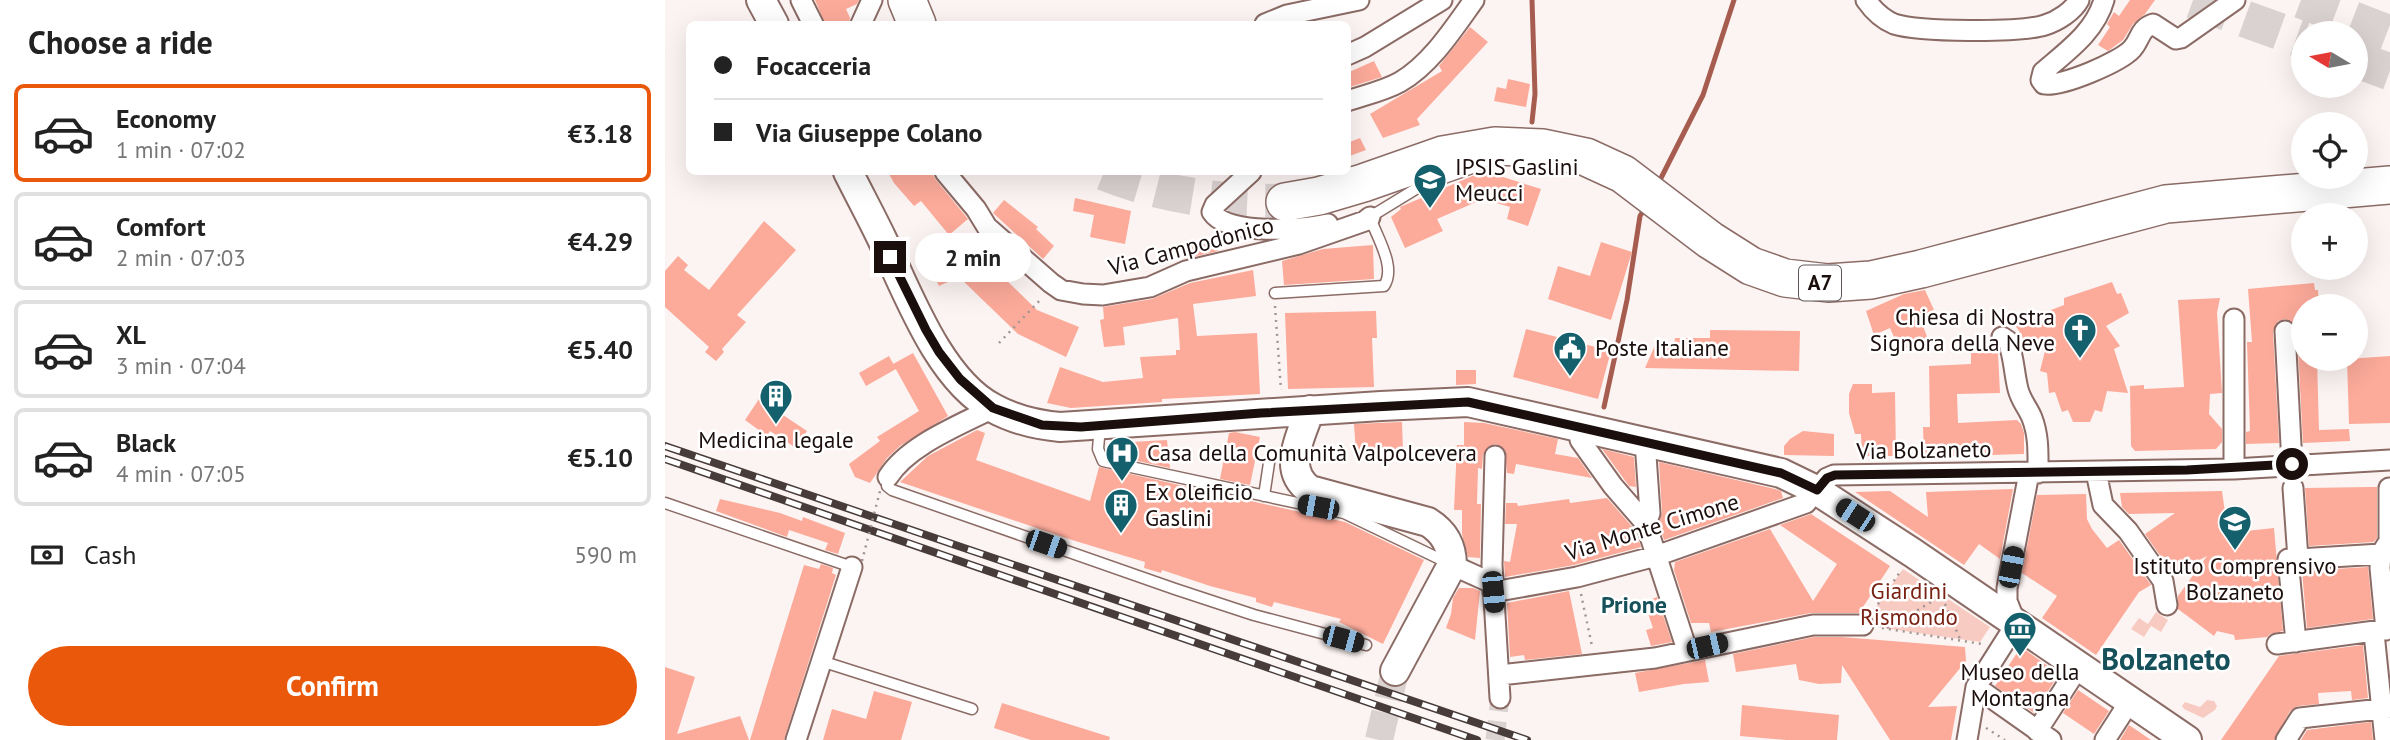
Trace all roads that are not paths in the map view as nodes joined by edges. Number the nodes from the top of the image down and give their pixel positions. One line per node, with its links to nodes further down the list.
1 (761, 0): 13 (main road)
2 (801, 0): 14 (street)
3 (872, 0): 15 (street)
4 (920, 0): 12 (street)
5 (1359, 0): 16 (street)
6 (1442, 0): 17 (street)
7 (1474, 0): 18 (street)
8 (1866, 0): 9 (street)
9 (2079, 0)
10 (2104, 0): 11 (street)
11 (2235, 0)
12 (919, 15)
13 (772, 21)
14 (812, 21)
15 (862, 21)
16 (1272, 21)
17 (1351, 53)
18 (1351, 100)
19 (1485, 163): 25 (lane, Via Campodonico)
20 (849, 175): 30 (main road)
21 (948, 175): 25 (street, Via Campodonico)
22 (1248, 175): 25 (street, Via Campodonico)
23 (2390, 185): 24 (highway, A7)
24 (1285, 202)
25 (1370, 217): 26 (lane)
26 (1275, 293)
27 (2234, 319): 39 (street)
28 (2285, 331): 38 (street)
29 (2002, 337): 41 (street)
30 (1002, 411): 32 (main road); 42 (street)
31 (1306, 421): 32 (main road); 33 (main road); 52 (main road)
32 (1100, 426): 46 (lane)
33 (1581, 426): 34 (main road); 48 (street)
34 (1645, 441): 45 (main road); 48 (street)
35 (1495, 456): 54 (street)
36 (2390, 460): 38 (street, Via Bolzaneto)
37 (1269, 463): 46 (lane)
38 (2292, 464): 39 (street, Via Bolzaneto)
39 (2234, 468): 40 (street, Via Bolzaneto)
40 (2096, 472): 41 (street, Via Bolzaneto); 55 (street)
41 (2033, 473): 45 (street, Via Bolzaneto); 56 (street)
42 (884, 484): 59 (lane)
43 (2293, 488): 51 (street)
44 (2389, 488): 49 (street)
45 (1817, 490): 50 (street, Via Monte Cimone); 56 (main road)
46 (1263, 496): 52 (lane)
47 (665, 503): 53 (lane)
48 (1646, 524): 50 (street)
49 (2381, 554): 51 (street); 58 (street)
50 (1656, 556): 54 (street, Via Monte Cimone); 60 (street)
51 (2298, 559): 58 (street)
52 (1448, 563): 54 (street); 63 (main road)
53 (857, 564): 61 (street)
54 (1492, 588): 64 (street)
55 (2167, 605)
56 (2016, 624): 62 (main road); 65 (street)
57 (1863, 625): 60 (street)
58 (2383, 631): 68 (street)
59 (1366, 645)
60 (1687, 650): 64 (street)
61 (821, 661): 69 (lane); 71 (street)
62 (2079, 666): 67 (main road); 70 (street)
63 (1395, 671)
64 (1500, 675): 66 (street)
65 (1976, 687): 70 (street); 72 (street)
66 (1500, 698)
67 (2130, 701): 73 (street); 74 (main road)
68 (2386, 708): 75 (street); 76 (street)
69 (972, 709)
70 (2044, 735)
71 (796, 740)
72 (1967, 740)
73 (2105, 740)
74 (2187, 740)
75 (2286, 740)
76 (2385, 740)

